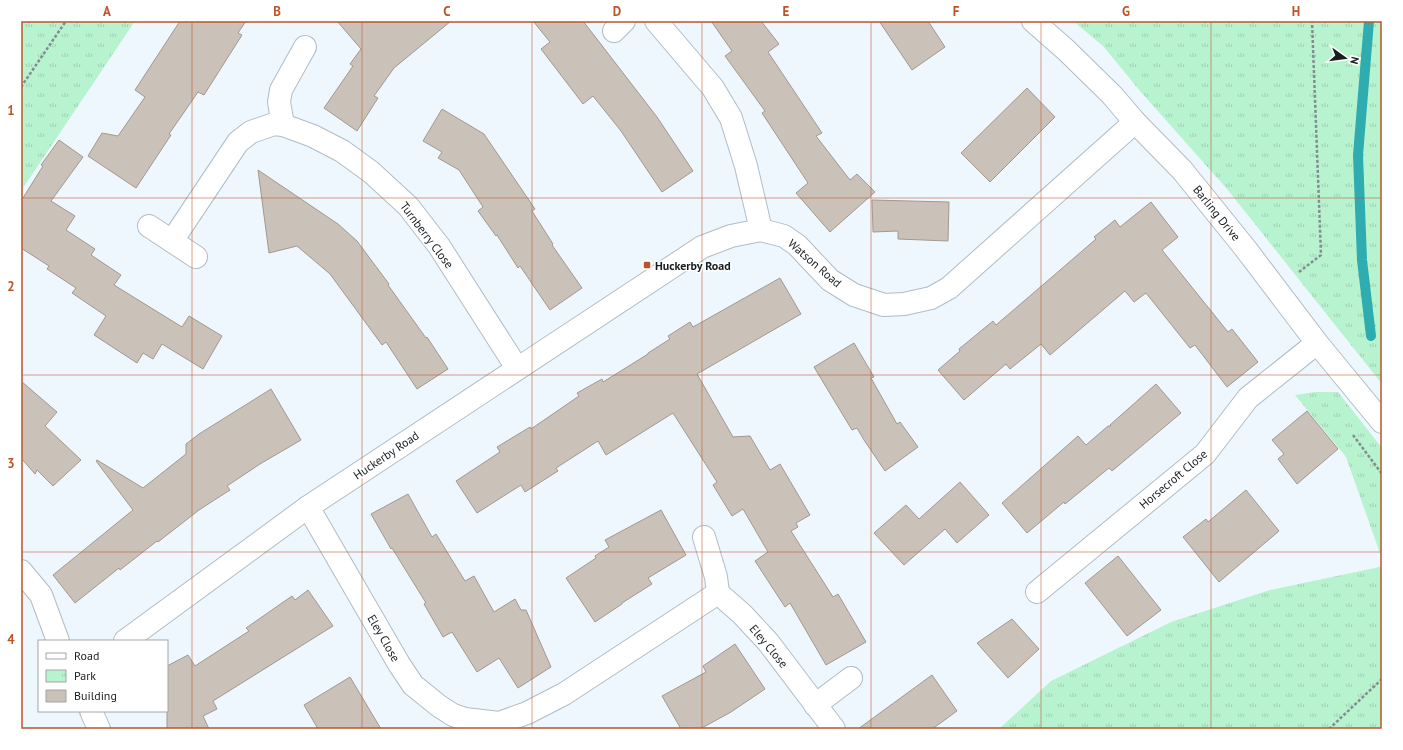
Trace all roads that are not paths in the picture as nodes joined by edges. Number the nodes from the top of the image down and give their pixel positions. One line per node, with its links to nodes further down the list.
1 (656, 21): 7 (street)
2 (1033, 21): 4 (street, Barling Drive)
3 (305, 47): 5 (street)
4 (1135, 122): 7 (street, Watson Road); 10 (street, Barling Drive)
5 (283, 125): 8 (street, Turnberry Close); 11 (street, Turnberry Close)
6 (149, 226): 8 (street)
7 (761, 230): 11 (street, Huckerby Road)
8 (172, 241): 9 (street)
9 (196, 257)
10 (1317, 343): 12 (street, Barling Drive); 16 (street, Horsecroft Close)
11 (517, 368): 13 (street, Huckerby Road)
12 (1382, 422)
13 (308, 507): 19 (street, Huckerby Road); 23 (street, Eley Close)
14 (704, 537): 17 (street)
15 (21, 571): 18 (street)
16 (1037, 592)
17 (718, 593): 21 (street, Eley Close); 23 (street, Eley Close)
18 (58, 640)
19 (126, 640)
20 (850, 678): 21 (street)
21 (815, 704): 25 (street, Eley Close)
22 (91, 712): 24 (street)
23 (499, 726)
24 (99, 729)
25 (834, 729)

